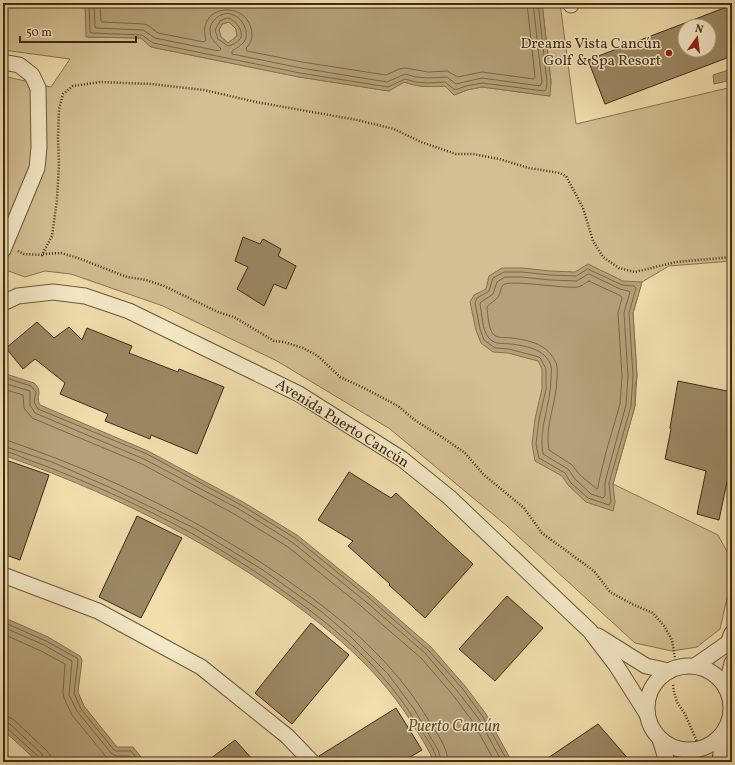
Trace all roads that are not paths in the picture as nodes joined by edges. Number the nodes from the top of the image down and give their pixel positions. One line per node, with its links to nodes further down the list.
1 (3, 62): 2 (street)
2 (4, 247)
3 (3, 303): 5 (street, Avenida Puerto Cancún)
4 (3, 575): 14 (street)
5 (590, 631): 9 (street, Avenida Puerto Cancún); 11 (street, Avenida Puerto Cancún)
6 (732, 633): 8 (street)
7 (732, 663): 10 (street)
8 (695, 666): 9 (street); 10 (street)
9 (668, 672): 11 (street)
10 (726, 688): 12 (street)
11 (647, 714): 13 (street)
12 (723, 735): 13 (street); 16 (street)
13 (660, 739): 15 (street)
14 (312, 762)
15 (667, 762)
16 (720, 762)

